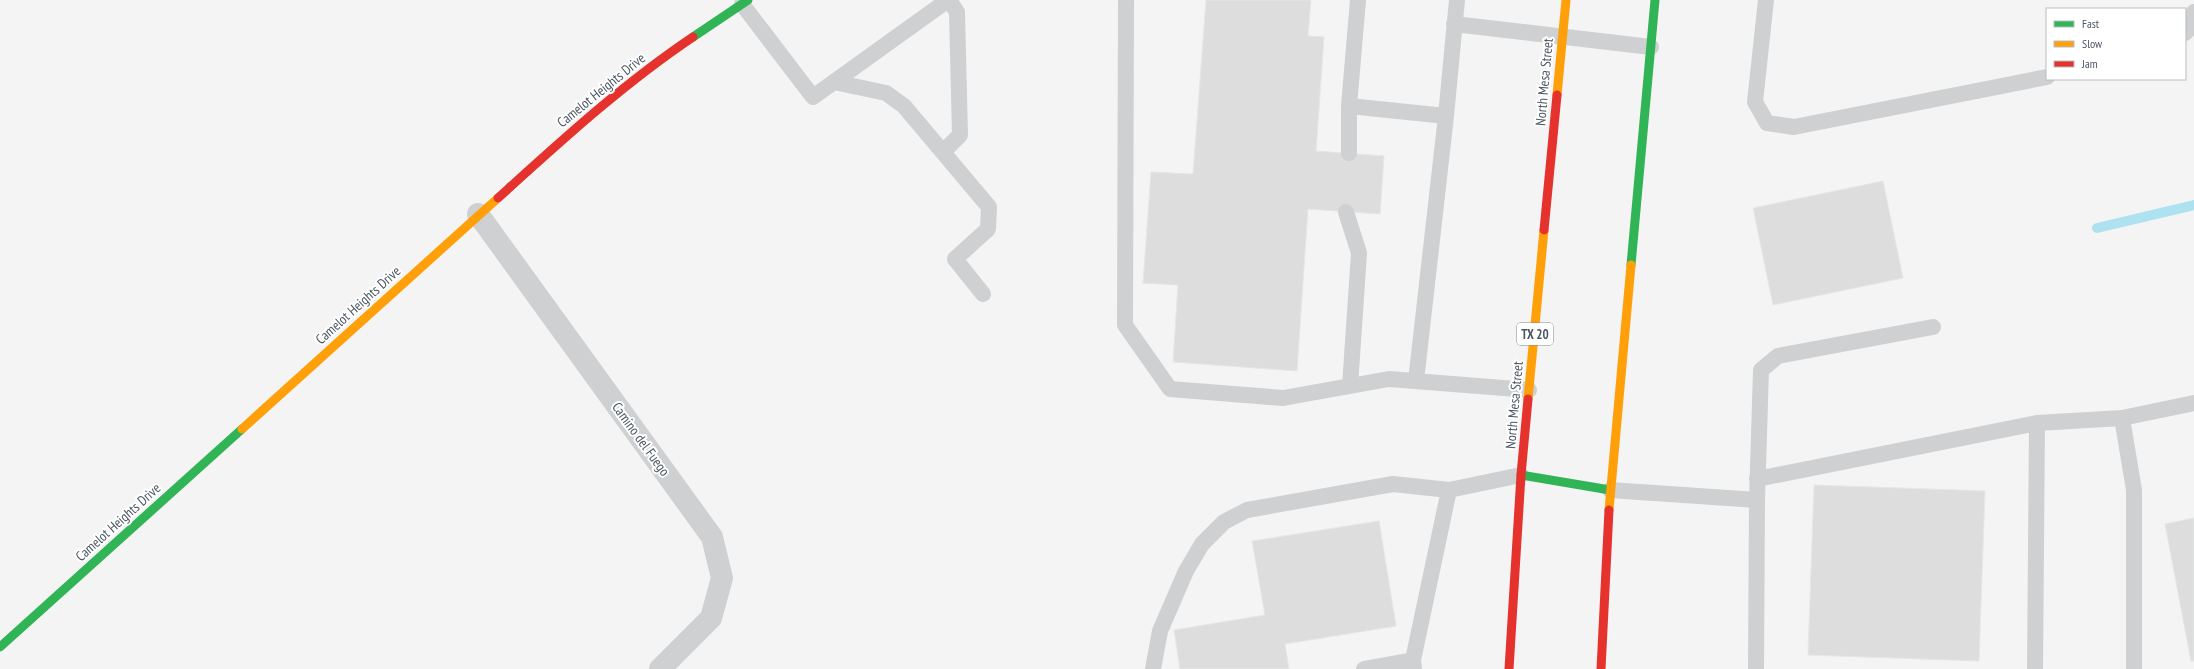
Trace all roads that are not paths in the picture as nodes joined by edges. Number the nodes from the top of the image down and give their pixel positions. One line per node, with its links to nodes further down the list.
1 (949, 0): 15 (lane); 18 (lane)
2 (1126, 0): 25 (lane)
3 (1358, 0): 16 (lane)
4 (1456, 0): 10 (lane)
5 (1566, 0): 12 (main road, North Mesa Street / TX 20)
6 (1655, 0): 13 (main road)
7 (1766, 0): 14 (lane)
8 (745, 2): 15 (lane); 21 (main road, Camelot Heights Drive)
9 (2194, 12): 11 (lane)
10 (1454, 24): 12 (lane); 17 (lane)
11 (2186, 32)
12 (1563, 36): 13 (lane); 26 (main road, North Mesa Street / TX 20)
13 (1651, 47): 33 (main road)
14 (2046, 77)
15 (834, 82): 18 (lane)
16 (1349, 106): 17 (lane); 19 (lane)
17 (1446, 116): 24 (lane)
18 (943, 152): 22 (lane)
19 (1349, 154)
20 (1346, 212): 25 (lane)
21 (478, 214): 35 (main road, Camelot Heights Drive); 37 (street, Camino del Fuego)
22 (983, 294)
23 (1933, 327): 31 (lane)
24 (1416, 381): 25 (lane); 26 (lane)
25 (1350, 386)
26 (1529, 390): 30 (main road, North Mesa Street / TX 20)
27 (2194, 403): 28 (lane)
28 (2122, 418): 29 (lane); 44 (lane)
29 (2037, 423): 31 (lane); 43 (lane)
30 (1522, 474): 32 (lane); 33 (main road); 40 (main road, North Mesa Street / TX 20)
31 (1757, 478): 34 (lane)
32 (1449, 490): 36 (lane); 38 (lane)
33 (1610, 490): 34 (lane); 41 (main road)
34 (1756, 500): 42 (lane)
35 (0, 647)
36 (1414, 664): 39 (lane)
37 (660, 669)
38 (1153, 669)
39 (1364, 669)
40 (1509, 669)
41 (1602, 669)
42 (1756, 669)
43 (2035, 669)
44 (2134, 669)

